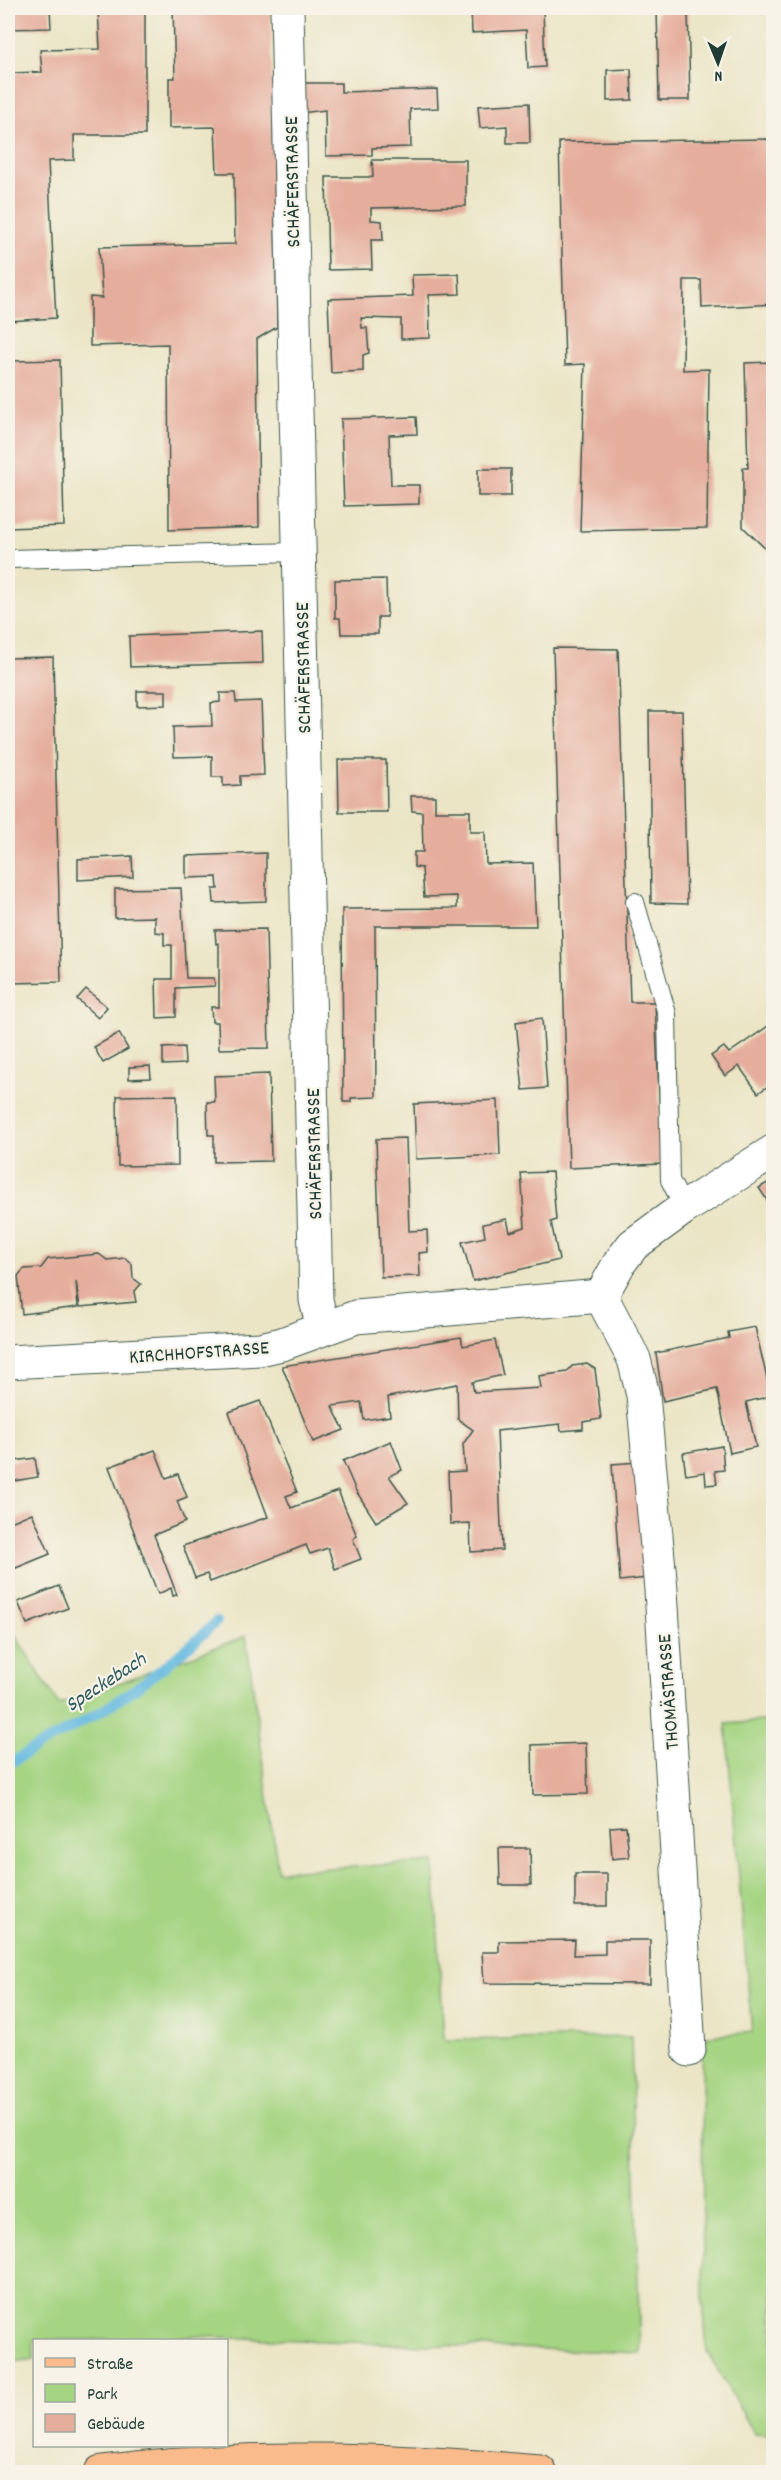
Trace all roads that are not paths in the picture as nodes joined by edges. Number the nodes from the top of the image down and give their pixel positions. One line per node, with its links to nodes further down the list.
1 (287, 8): 2 (street, SCHÄFERSTRASSE)
2 (299, 552): 3 (lane); 8 (street, SCHÄFERSTRASSE)
3 (8, 559)
4 (635, 902): 6 (lane)
5 (774, 1151): 6 (street)
6 (684, 1208): 7 (street)
7 (601, 1296): 8 (street, KIRCHHOFSTRASSE); 10 (street, THOMÄSTRASSE)
8 (323, 1328): 9 (street, KIRCHHOFSTRASSE)
9 (8, 1362)
10 (689, 2050)
11 (101, 2472): 12 (main road)
12 (540, 2472)

